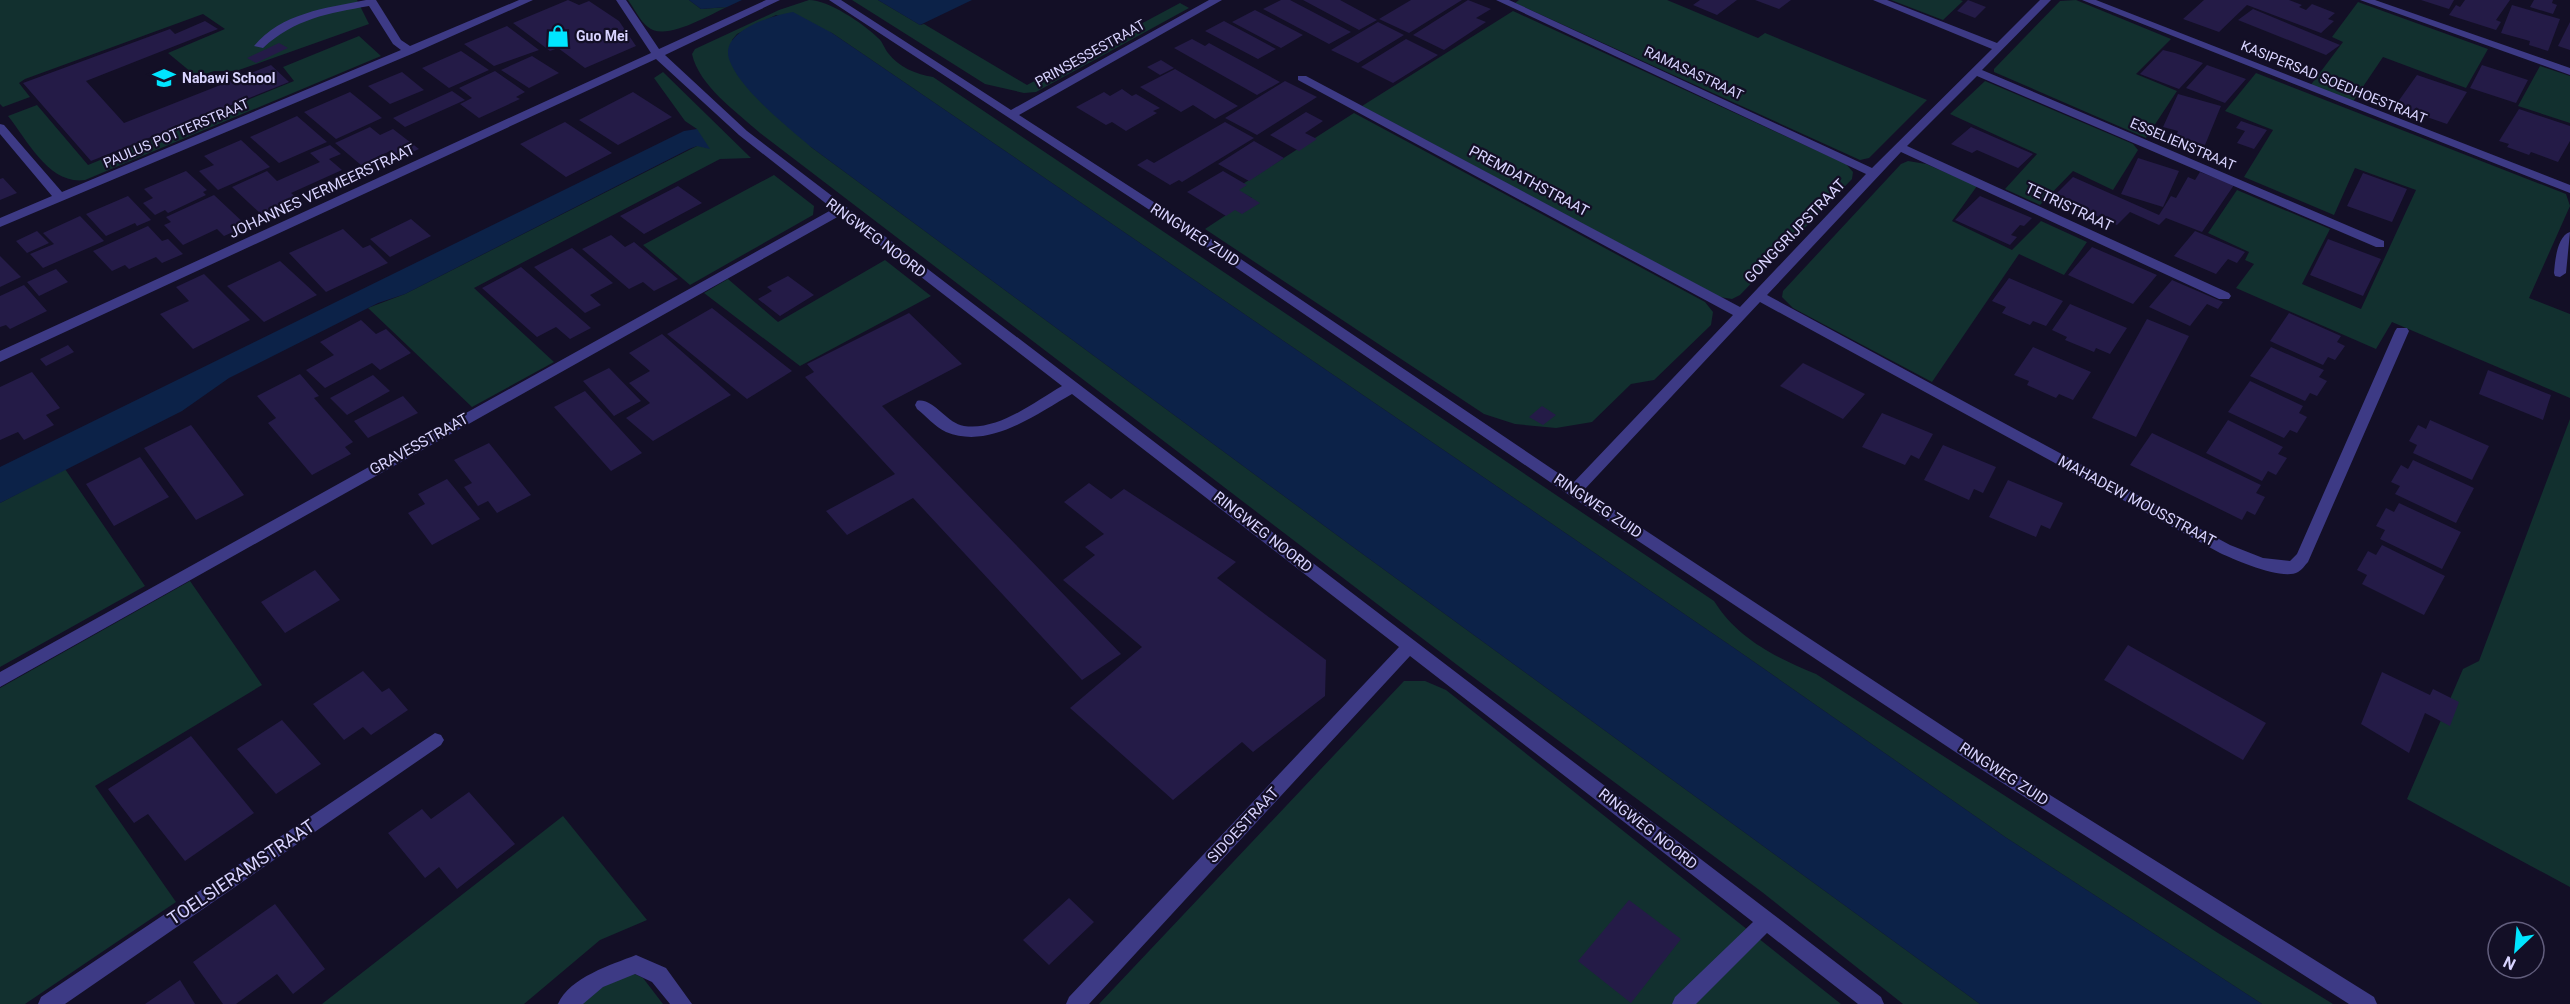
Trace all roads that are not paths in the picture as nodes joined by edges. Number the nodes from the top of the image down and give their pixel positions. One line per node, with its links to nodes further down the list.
1 (528, 0): 14 (street, PAULUS POTTERSTRAAT)
2 (621, 0): 15 (street, RINGWEG NOORD)
3 (774, 0): 15 (street, JOHANNES VERMEERSTRAAT)
4 (834, 0): 19 (street, RINGWEG ZUID)
5 (1217, 0): 19 (street, PRINSESSESTRAAT)
6 (1501, 0): 22 (street, RAMASASTRAAT)
7 (1878, 0): 13 (street)
8 (2046, 0): 13 (street, GONGGRIJPSTRAAT)
9 (2087, 0): 23 (street, KASIPERSAD SOEDHOESTRAAT)
10 (2365, 0): 17 (street)
11 (371, 1): 12 (street); 14 (street)
12 (259, 46)
13 (2000, 48): 16 (street, GONGGRIJPSTRAAT)
14 (410, 51): 24 (street, PAULUS POTTERSTRAAT)
15 (657, 54): 25 (street, RINGWEG NOORD); 34 (street, JOHANNES VERMEERSTRAAT)
16 (1975, 71): 21 (street, GONGGRIJPSTRAAT); 28 (street, ESSELIENSTRAAT)
17 (2570, 72)
18 (1302, 78): 32 (street, PREMDATHSTRAAT)
19 (1010, 115): 37 (street, RINGWEG ZUID)
20 (0, 127): 24 (street)
21 (1899, 147): 22 (street, GONGGRIJPSTRAAT); 31 (street, TETRISTRAAT)
22 (1874, 173): 30 (street, GONGGRIJPSTRAAT)
23 (2570, 189)
24 (60, 198): 26 (street, PAULUS POTTERSTRAAT)
25 (840, 210): 35 (street, RINGWEG NOORD); 39 (street, GRAVESSTRAAT)
26 (0, 223)
27 (2570, 236): 29 (street)
28 (2380, 244)
29 (2560, 273)
30 (1757, 295): 32 (street, GONGGRIJPSTRAAT); 33 (street, MAHADEW MOUSSTRAAT)
31 (2224, 296)
32 (1740, 313): 37 (street, GONGGRIJPSTRAAT)
33 (2402, 331)
34 (0, 357)
35 (1074, 386): 36 (street); 38 (street, RINGWEG NOORD)
36 (922, 405)
37 (1574, 491): 48 (street, RINGWEG ZUID)
38 (1410, 646): 41 (street, RINGWEG NOORD); 45 (street, SIDOESTRAAT)
39 (0, 680)
40 (435, 740): 42 (street, TOELSIERAMSTRAAT)
41 (1767, 921): 46 (street); 47 (street, RINGWEG NOORD)
42 (48, 1004)
43 (568, 1004): 44 (street)
44 (682, 1004)
45 (1076, 1004)
46 (1682, 1004)
47 (1874, 1004)
48 (2367, 1004)

